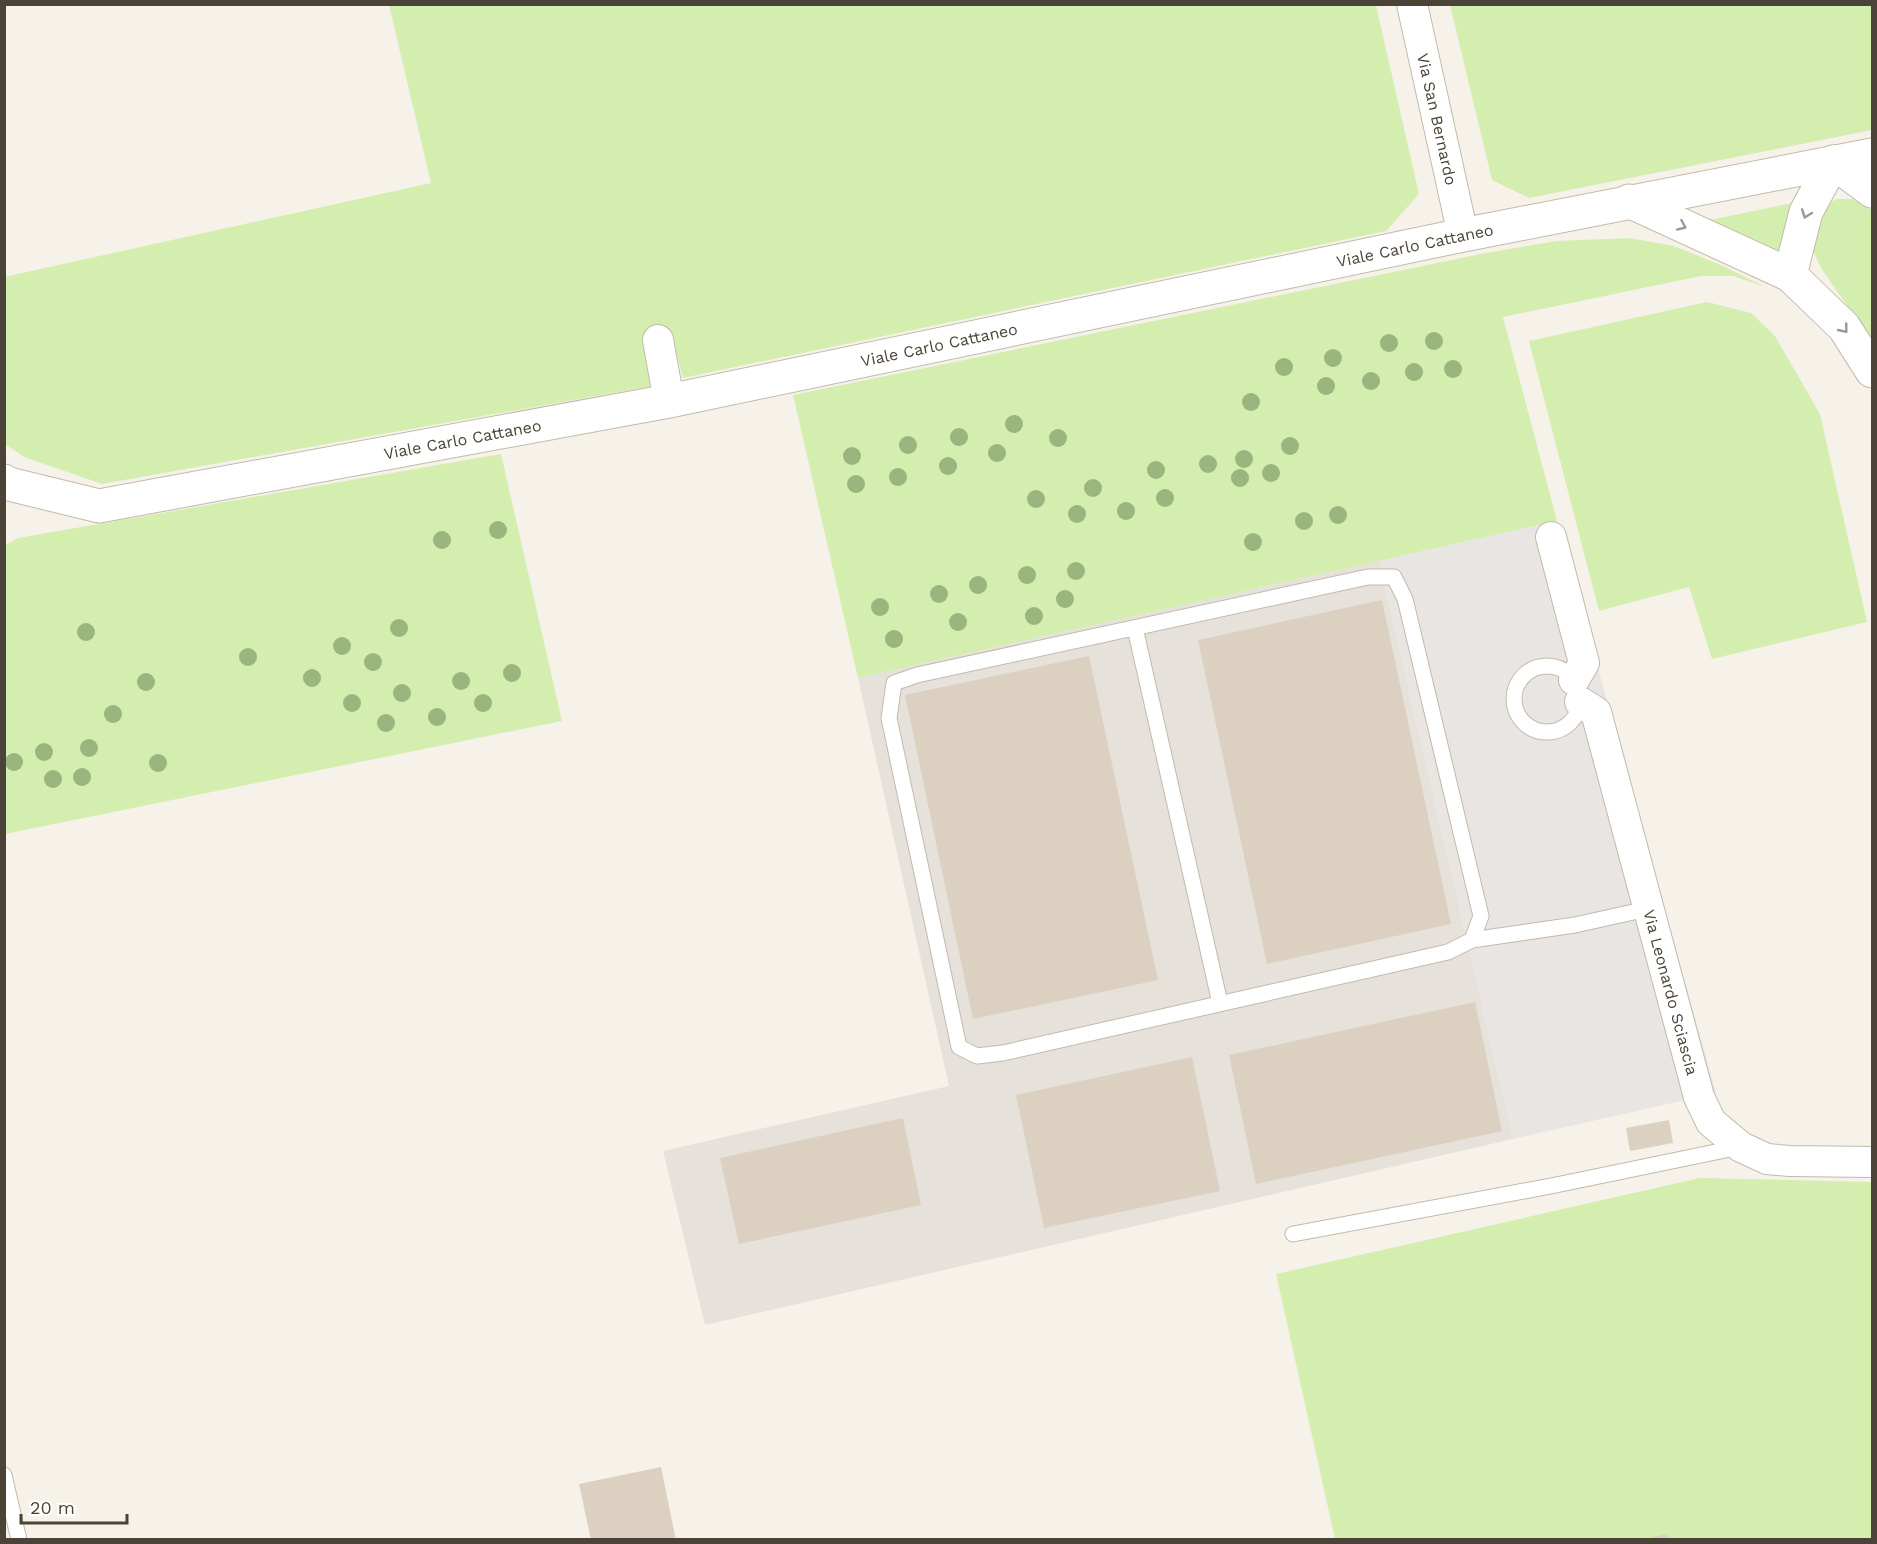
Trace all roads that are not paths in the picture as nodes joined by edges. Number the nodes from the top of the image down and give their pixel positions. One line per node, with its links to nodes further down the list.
1 (1412, 4): 6 (street, Via San Bernardo)
2 (1872, 155): 3 (street, Viale Carlo Cattaneo)
3 (1833, 162): 4 (street); 5 (street, Viale Carlo Cattaneo); 7 (street, one-way to 7)
4 (1872, 191)
5 (1629, 201): 6 (street, Viale Carlo Cattaneo); 7 (street, one-way to 7)
6 (1463, 235): 10 (street, Viale Carlo Cattaneo)
7 (1790, 275): 9 (street, one-way to 9)
8 (658, 340): 10 (street)
9 (1872, 371)
10 (669, 401): 11 (street, Viale Carlo Cattaneo)
11 (6, 485)
12 (1551, 537): 14 (street, Via Leonardo Sciascia)
13 (1135, 628): 15 (lane); 16 (lane); 16 (lane)
14 (1647, 909): 15 (lane); 17 (street, Via Leonardo Sciascia)
15 (1472, 940): 16 (lane)
16 (1220, 1004)
17 (1741, 1146): 18 (street, Via Leonardo Sciascia); 19 (lane)
18 (1872, 1162)
19 (1293, 1234)
20 (4, 1474): 21 (lane)
21 (19, 1539)

